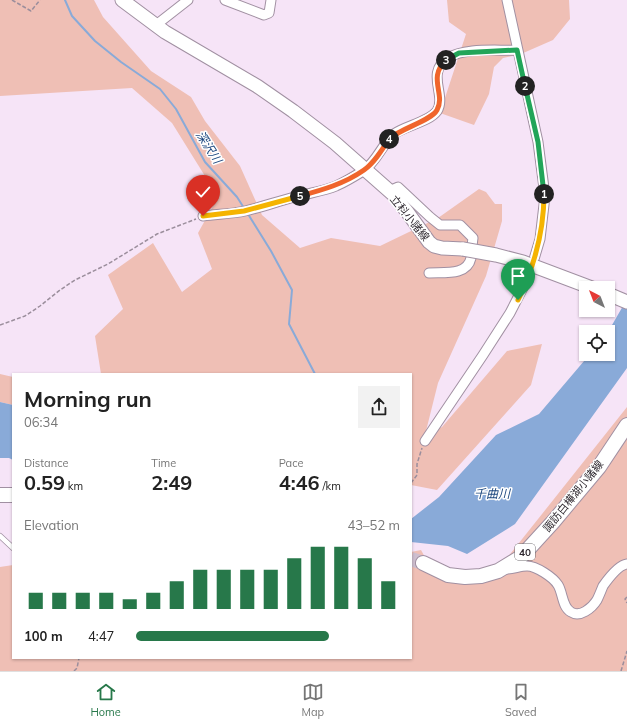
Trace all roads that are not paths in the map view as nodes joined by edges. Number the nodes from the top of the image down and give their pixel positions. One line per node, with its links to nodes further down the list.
1 (122, 0): 6 (street, 立科小諸線)
2 (225, 0): 3 (street)
3 (271, 0)
4 (507, 0): 7 (street)
5 (183, 1): 6 (street)
6 (156, 25): 8 (street, 立科小諸線)
7 (517, 50): 8 (street); 16 (street)
8 (364, 170): 9 (street, 立科小諸線); 10 (street)
9 (389, 191): 11 (street); 12 (street, 立科小諸線, bridge)
10 (203, 216)
11 (429, 273)
12 (579, 283)
13 (615, 297): 14 (street)
14 (627, 302)
15 (627, 425): 23 (main road, 諏訪白樺湖小諸線 / 40)
16 (425, 441)
17 (0, 495): 18 (main road)
18 (12, 495)
19 (0, 536): 20 (lane)
20 (12, 547)
21 (423, 563): 23 (main road, 諏訪白樺湖小諸線 / 40)
22 (627, 564): 23 (street)
23 (504, 568)

